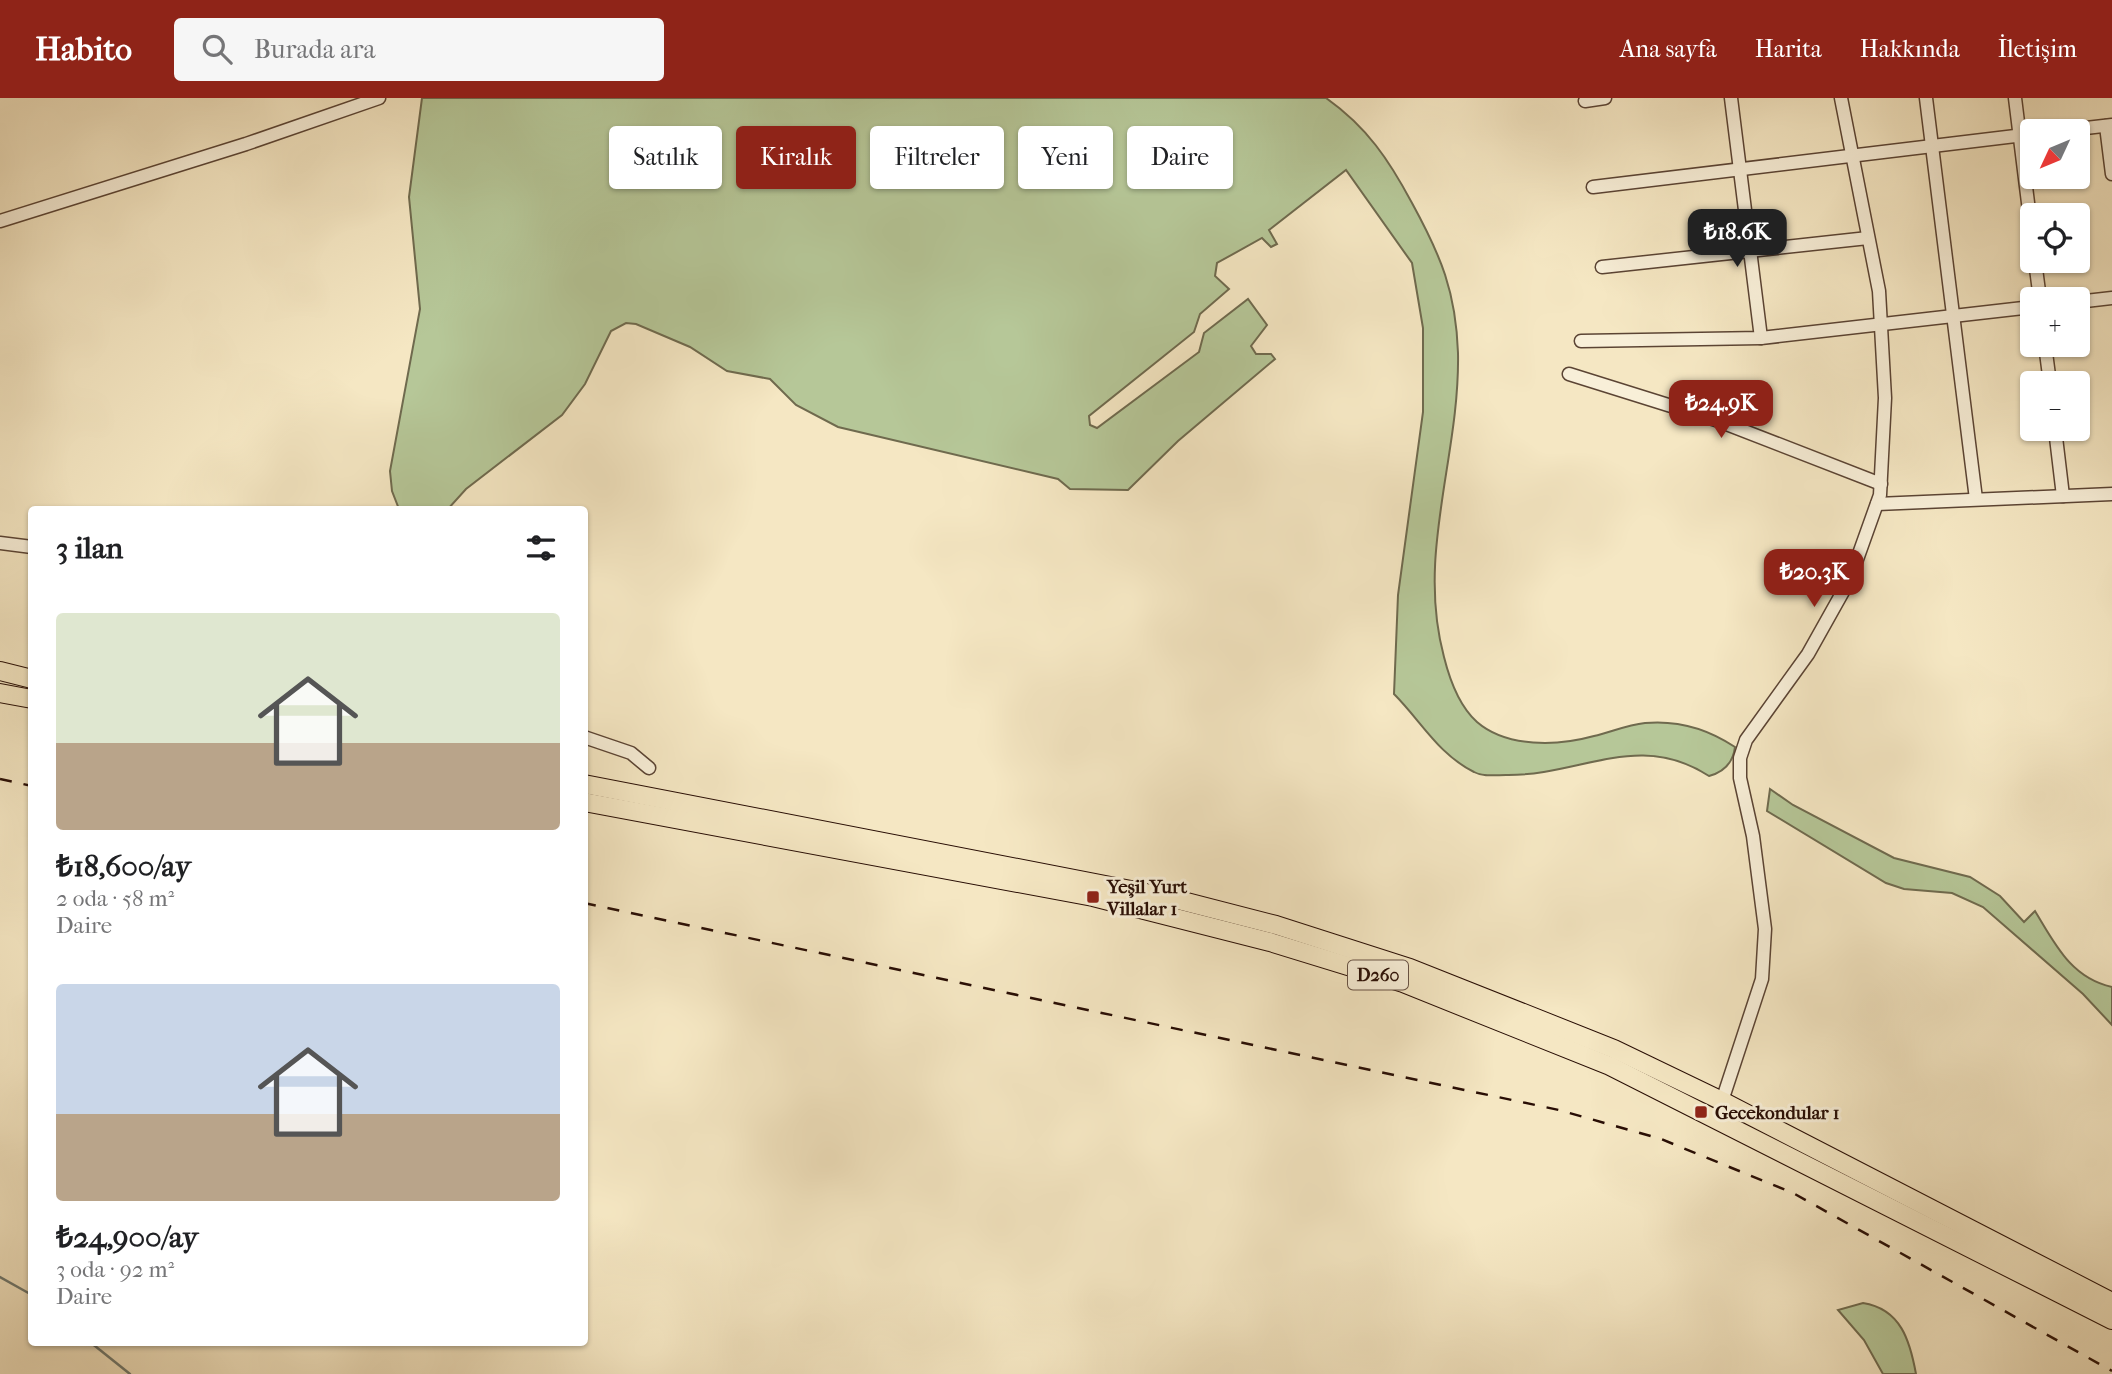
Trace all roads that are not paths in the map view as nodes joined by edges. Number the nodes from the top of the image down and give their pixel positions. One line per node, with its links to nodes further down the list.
1 (379, 98): 17 (street)
2 (1605, 98): 7 (street)
3 (1731, 98): 14 (street)
4 (1841, 98): 13 (street)
5 (1926, 98): 12 (street)
6 (2015, 98): 8 (street)
7 (1585, 101)
8 (2021, 119)
9 (2109, 126): 10 (street); 15 (street)
10 (2090, 128)
11 (2020, 136): 12 (street)
12 (1932, 146): 13 (street); 24 (street)
13 (1850, 155): 14 (street); 18 (street)
14 (1741, 167): 16 (street); 19 (street)
15 (2112, 174)
16 (1593, 187)
17 (0, 220)
18 (1868, 238): 19 (street); 25 (street)
19 (1750, 250): 20 (street); 26 (street)
20 (1602, 267)
21 (2112, 299): 22 (street)
22 (2090, 301)
23 (2020, 308): 24 (street)
24 (1953, 316): 25 (street); 33 (street)
25 (1881, 323): 26 (street); 30 (street)
26 (1760, 338): 27 (street)
27 (1581, 341)
28 (1569, 374): 30 (street)
29 (2056, 441): 32 (street)
30 (1881, 484): 34 (street)
31 (2112, 494): 32 (street)
32 (2063, 496): 33 (street)
33 (1976, 499): 34 (street)
34 (1877, 503): 45 (street)
35 (0, 543): 36 (street)
36 (28, 546)
37 (0, 671): 38 (highway)
38 (28, 678)
39 (0, 693): 40 (highway)
40 (28, 698)
41 (588, 738): 42 (street)
42 (649, 768)
43 (588, 784): 45 (highway, D260)
44 (588, 803): 47 (highway, D260)
45 (1722, 1101): 46 (highway, D260)
46 (2112, 1302)
47 (2112, 1320)

